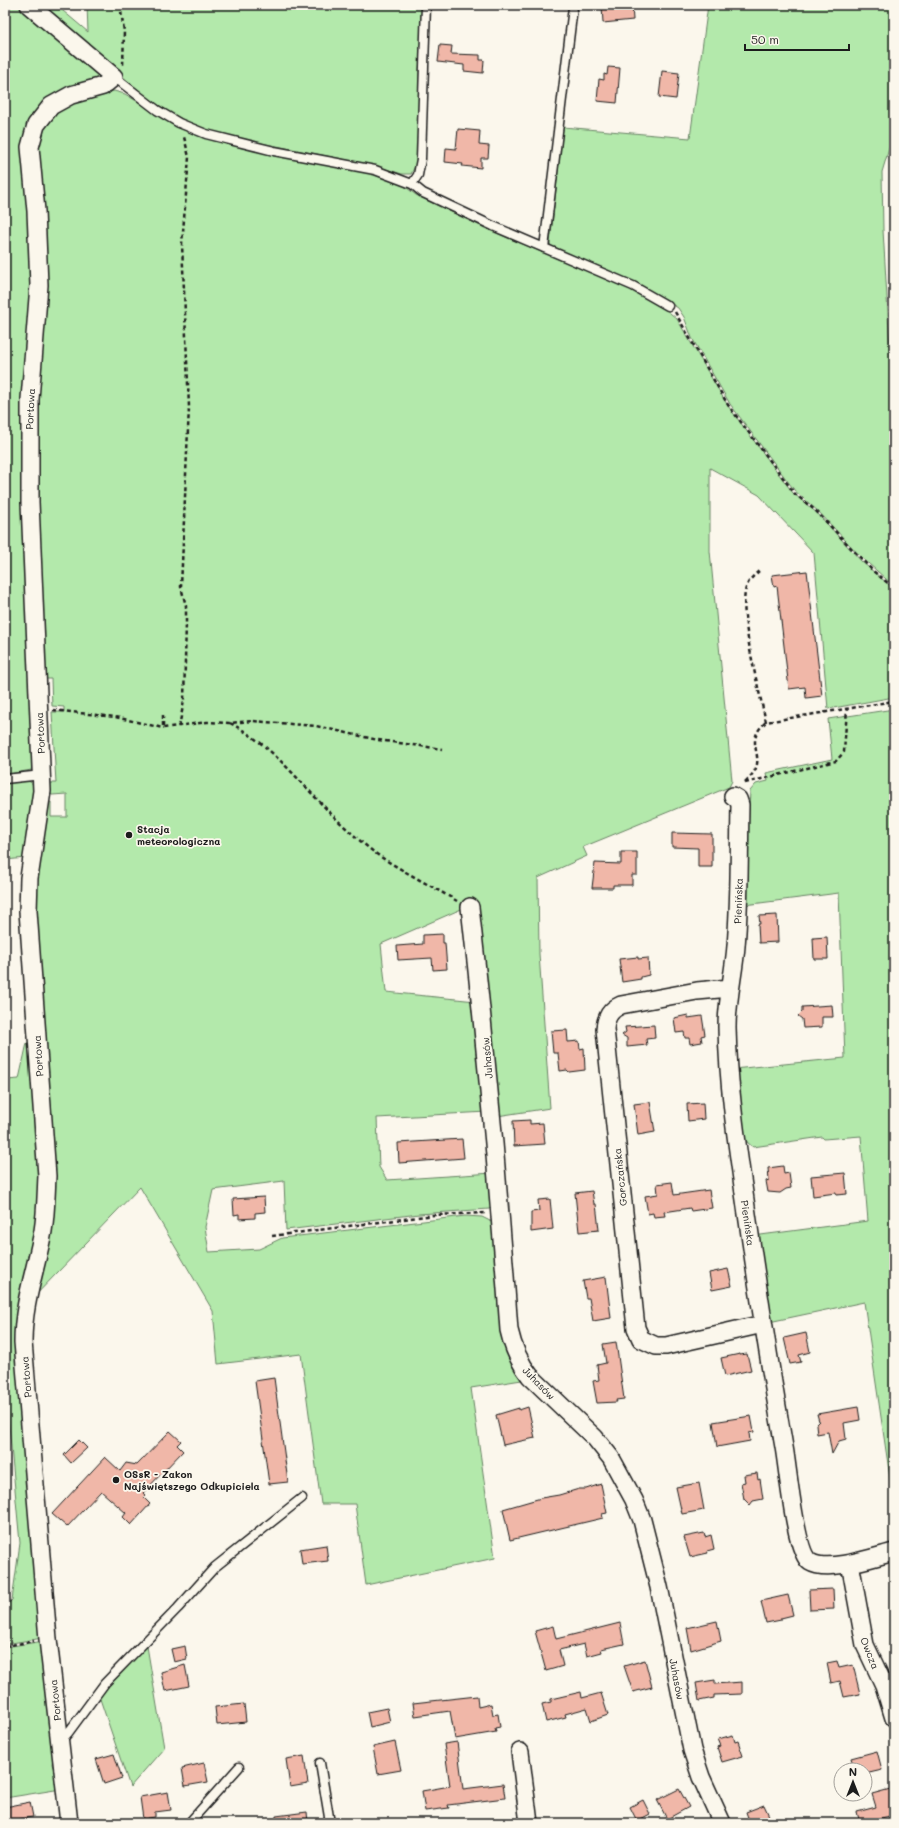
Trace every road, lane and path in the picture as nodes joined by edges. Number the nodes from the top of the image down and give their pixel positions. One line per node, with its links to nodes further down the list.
1 (29, 5): 5 (street)
2 (120, 5): 5 (path)
3 (426, 5): 7 (lane)
4 (573, 7): 8 (lane)
5 (116, 79): 6 (lane); 13 (street, Portowa)
6 (179, 123): 7 (lane); 18 (path)
7 (412, 184): 8 (lane)
8 (544, 248): 9 (lane)
9 (668, 306): 11 (path)
10 (759, 572): 16 (path)
11 (894, 588)
12 (894, 701): 14 (path)
13 (38, 708): 19 (path); 21 (street, Portowa)
14 (847, 709): 16 (path); 23 (path)
15 (162, 715): 19 (path)
16 (766, 722): 23 (path)
17 (230, 723): 18 (path); 20 (path); 25 (path)
18 (179, 727): 19 (path)
19 (163, 728)
20 (442, 749)
21 (42, 775): 22 (lane); 33 (street, Portowa)
22 (5, 778)
23 (744, 782): 24 (path)
24 (733, 796): 26 (street, Pienińska)
25 (470, 907): 27 (street, Juhasów)
26 (730, 988): 29 (street, Pienińska); 29 (street, Gorczańska)
27 (500, 1213): 28 (path); 44 (street, Juhasów)
28 (272, 1236)
29 (763, 1324): 32 (street, Pienińska)
30 (302, 1498): 36 (lane)
31 (894, 1552): 32 (street, Pienińska)
32 (850, 1563): 35 (street, Owcza)
33 (48, 1639): 34 (path); 36 (street, Portowa)
34 (5, 1646)
35 (894, 1718)
36 (59, 1743): 40 (street, Portowa)
37 (520, 1752): 43 (street)
38 (320, 1763): 42 (lane)
39 (239, 1767): 41 (lane)
40 (69, 1823)
41 (189, 1823)
42 (330, 1823)
43 (529, 1823)
44 (722, 1823)

